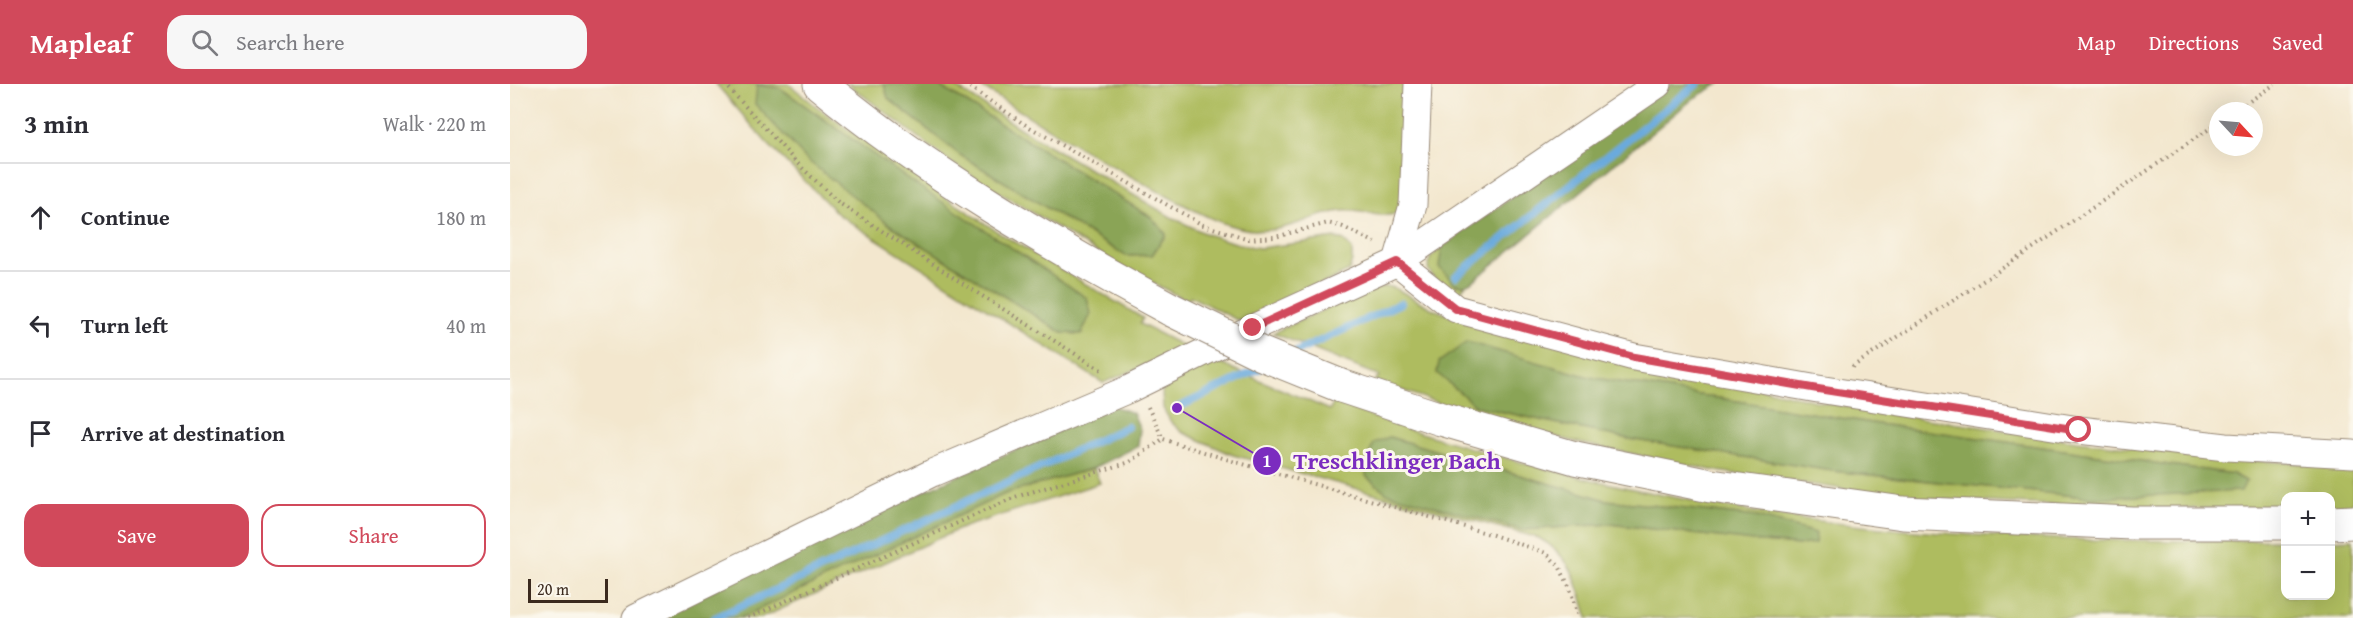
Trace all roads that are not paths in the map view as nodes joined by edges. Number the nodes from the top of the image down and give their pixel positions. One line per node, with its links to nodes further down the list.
1 (820, 84): 7 (main road, bridge)
2 (1418, 84): 4 (street)
3 (1658, 84): 4 (street)
4 (1397, 262): 5 (street); 9 (street)
5 (2353, 454)
6 (2353, 522): 8 (main road)
7 (2281, 523)
8 (2335, 523)
9 (636, 618)

